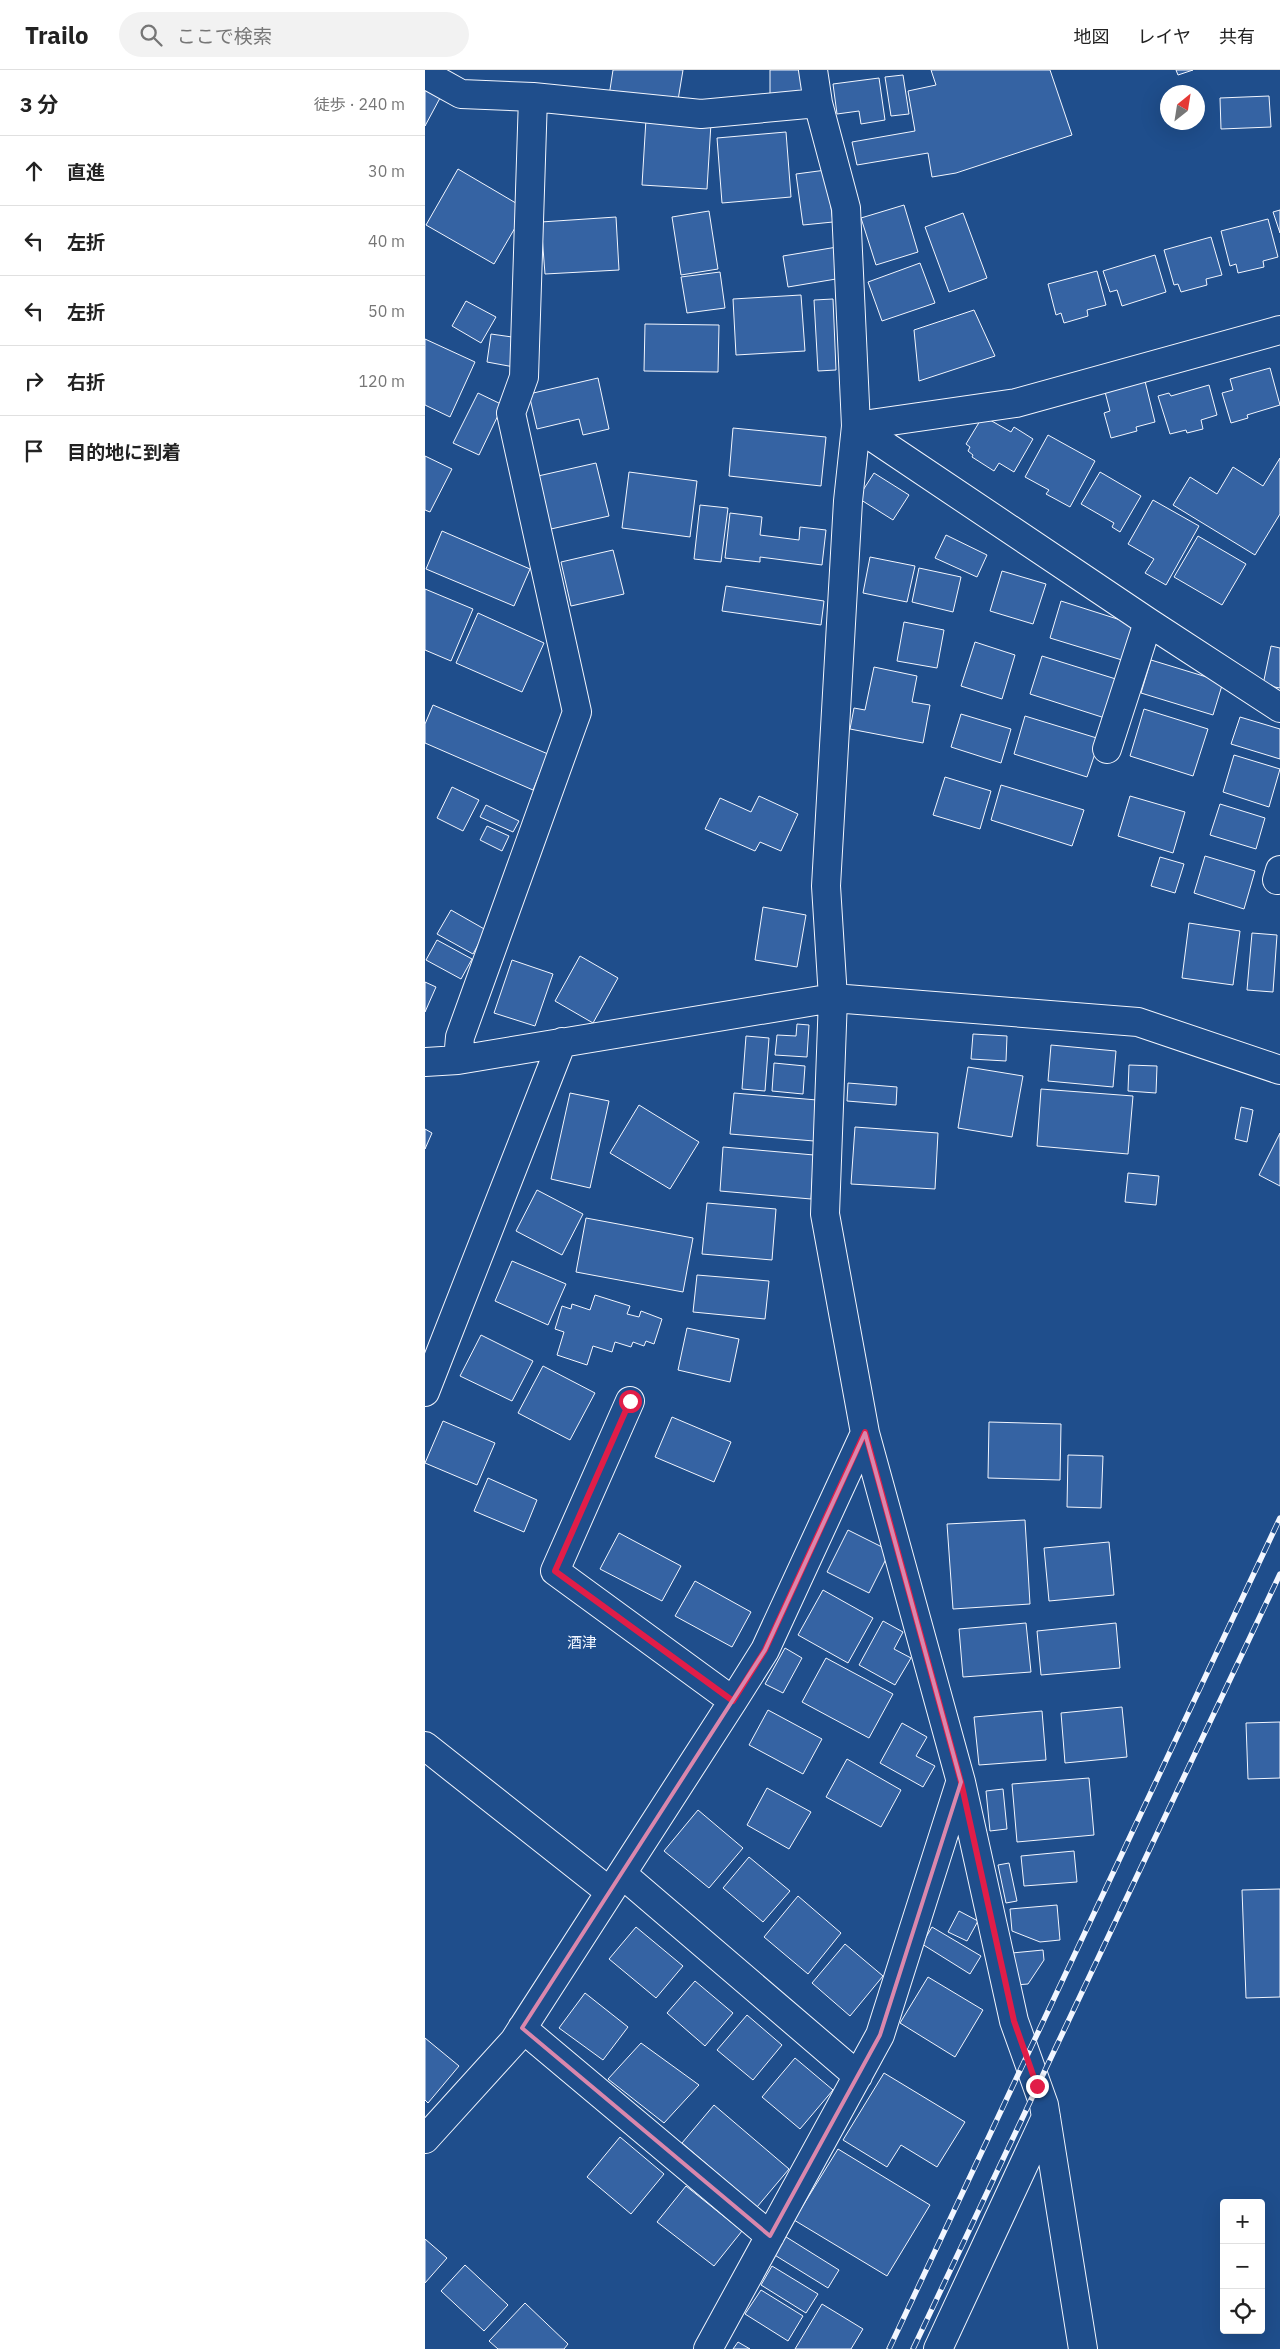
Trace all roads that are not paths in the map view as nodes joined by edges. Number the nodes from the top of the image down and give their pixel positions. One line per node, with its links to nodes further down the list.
1 (813, 70): 4 (street)
2 (425, 74): 3 (street)
3 (533, 97): 4 (street); 12 (street)
4 (818, 103): 6 (street)
5 (1280, 330): 6 (street)
6 (856, 426): 7 (street); 10 (street)
7 (1148, 622): 8 (street); 9 (street)
8 (1280, 708)
9 (1107, 749)
10 (833, 998): 11 (street); 14 (street); 17 (street)
11 (562, 1042): 12 (street); 15 (street)
12 (458, 1060): 13 (street)
13 (425, 1062)
14 (1280, 1070)
15 (425, 1392)
16 (630, 1401): 18 (street)
17 (865, 1432): 18 (street); 20 (street)
18 (733, 1701): 21 (street)
19 (425, 1746): 21 (street)
20 (961, 1782): 23 (street); 24 (street)
21 (616, 1883): 22 (street); 23 (street)
22 (522, 2028): 25 (street); 26 (street)
23 (858, 2076): 26 (street)
24 (1045, 2111): 28 (street); 29 (street)
25 (428, 2129)
26 (770, 2236): 27 (street)
27 (708, 2349)
28 (938, 2349)
29 (1083, 2349)

